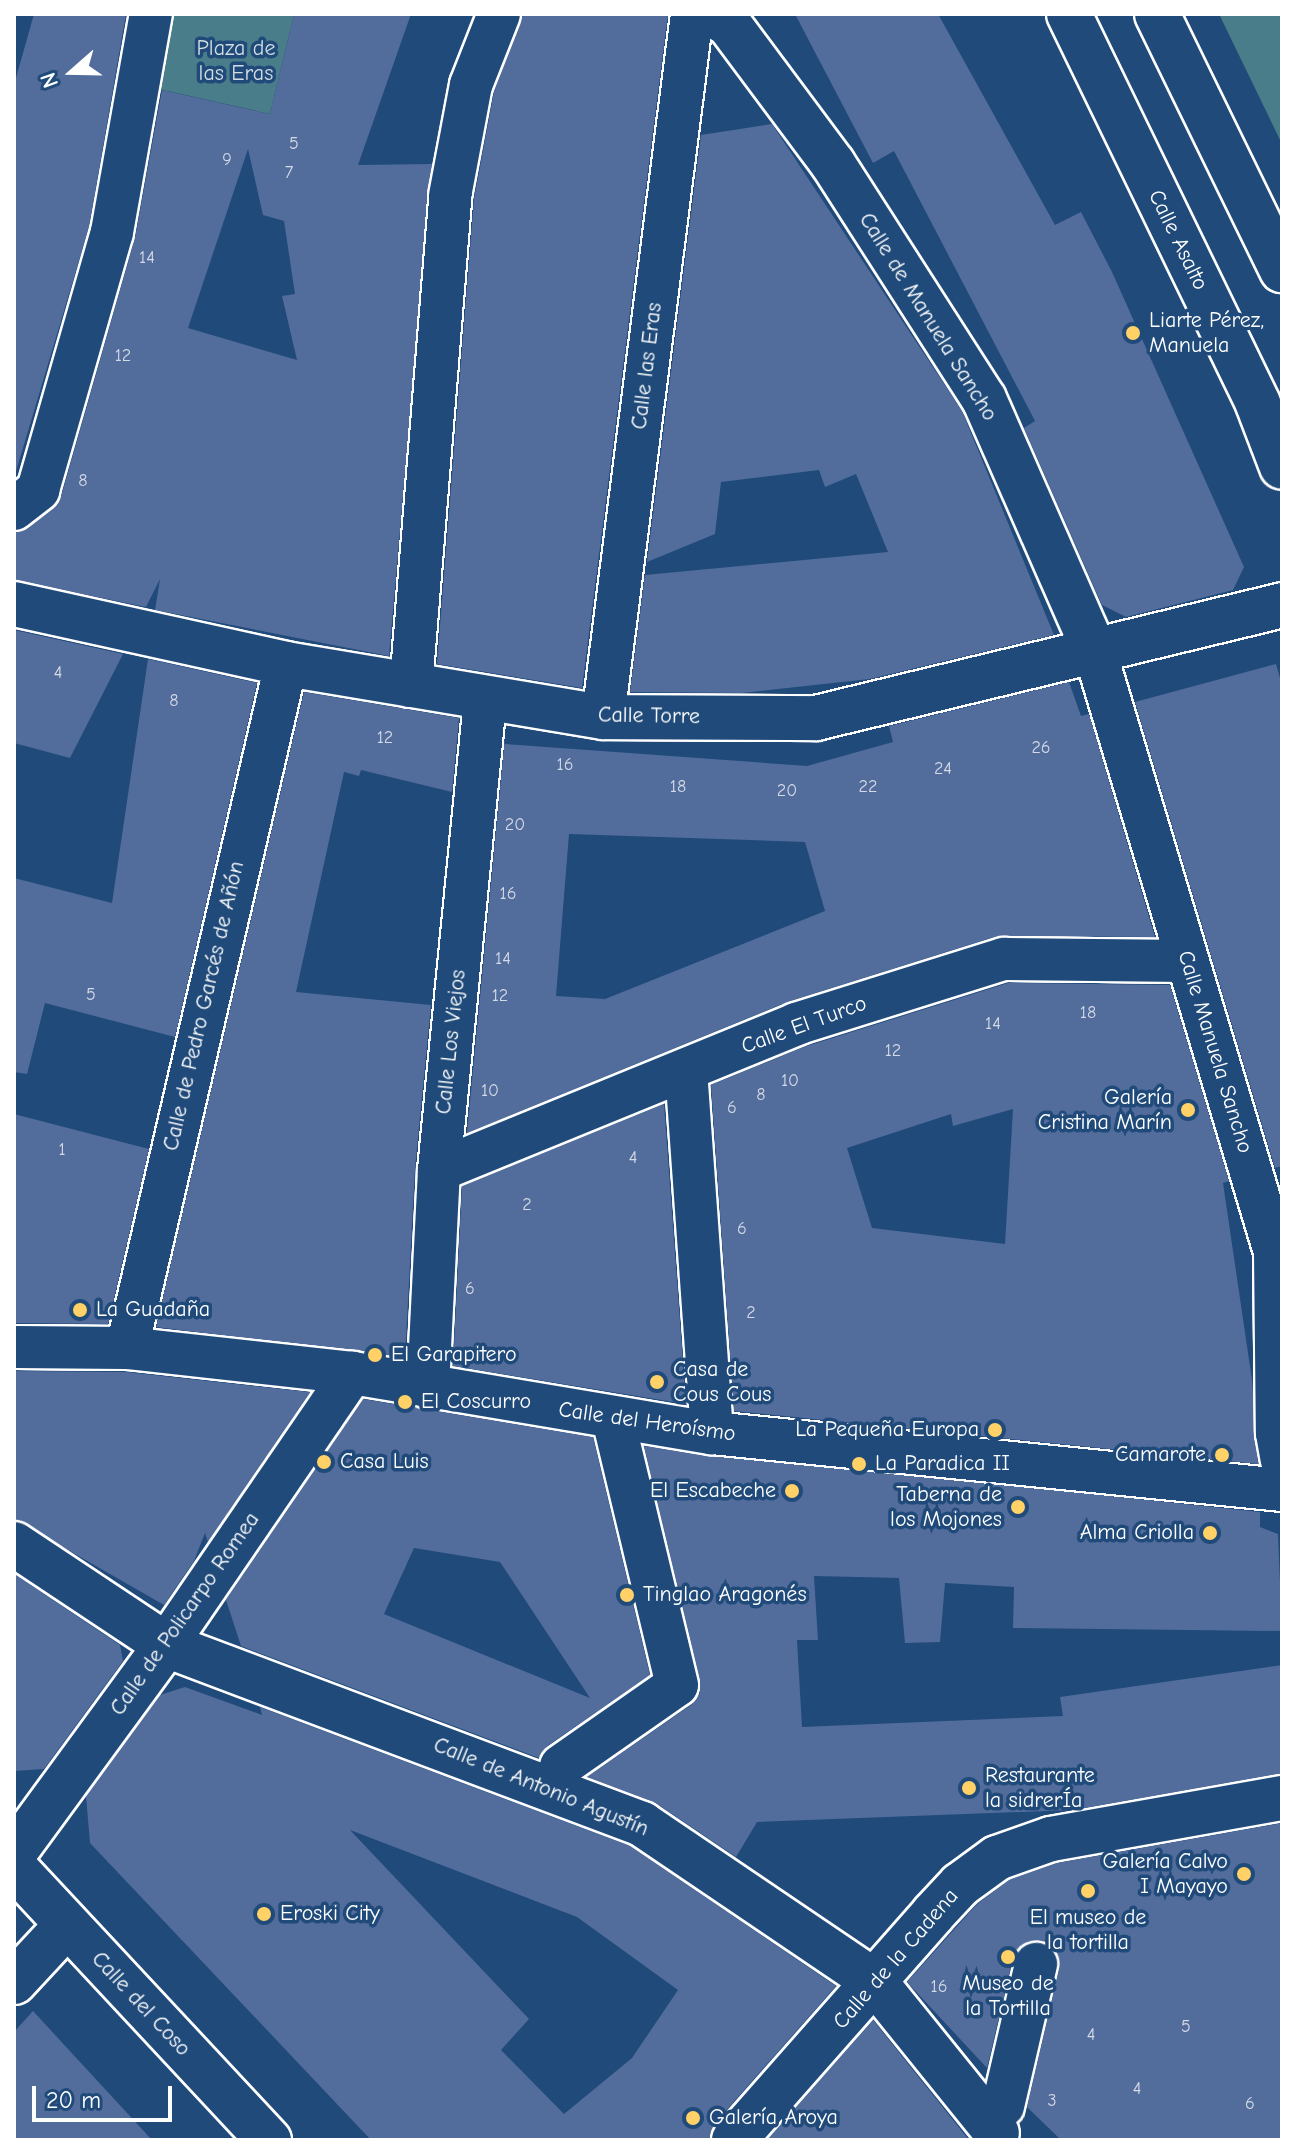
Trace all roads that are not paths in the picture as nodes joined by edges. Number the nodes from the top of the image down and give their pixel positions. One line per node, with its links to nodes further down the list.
1 (151, 14): 9 (street)
2 (499, 14): 14 (street)
3 (692, 14): 16 (street, Calle las Eras)
4 (710, 14): 12 (street, Calle de Manuela Sancho)
5 (1069, 14): 8 (street, Calle Asalto)
6 (1157, 14): 7 (street)
7 (1282, 270)
8 (1282, 467)
9 (14, 509)
10 (14, 604): 13 (street, Calle Torre)
11 (1282, 605): 12 (street, Calle Torre)
12 (1095, 652): 16 (street, Calle Torre); 17 (street, Calle Manuela Sancho)
13 (286, 664): 14 (street, Calle Torre); 21 (street, Calle de Pedro Garcés de Añón)
14 (411, 686): 15 (street, Calle Torre)
15 (485, 698): 16 (street, Calle Torre); 19 (street, Calle Los Viejos)
16 (603, 717)
17 (1187, 961): 18 (street, Calle El Turco); 26 (street, Calle Manuela Sancho)
18 (686, 1070): 19 (street, Calle El Turco); 25 (street)
19 (439, 1170): 23 (street, Calle Los Viejos)
20 (14, 1347): 21 (street, Calle del Heroísmo)
21 (127, 1348): 22 (street, Calle del Heroísmo)
22 (352, 1373): 23 (street, Calle del Heroísmo); 29 (street, Calle de Policarpo Romea)
23 (428, 1387): 24 (street, Calle del Heroísmo)
24 (613, 1419): 25 (street, Calle del Heroísmo); 30 (street)
25 (712, 1433): 27 (street, Calle del Heroísmo)
26 (1282, 1460)
27 (1282, 1490)
28 (14, 1544): 29 (street, Calle de Antonio Agustín)
29 (166, 1645): 32 (street, Calle de Policarpo Romea); 37 (street, Calle de Antonio Agustín)
30 (561, 1766)
31 (1282, 1798): 37 (street, Calle de la Cadena)
32 (14, 1853)
33 (14, 1867): 34 (street, Calle del Coso)
34 (67, 1925): 36 (street); 39 (street, Calle del Coso)
35 (1036, 1964): 38 (street)
36 (14, 1982)
37 (875, 1982): 38 (street, Calle de Antonio Agustín); 40 (street, Calle de la Cadena)
38 (1000, 2119)
39 (269, 2140)
40 (734, 2140)

